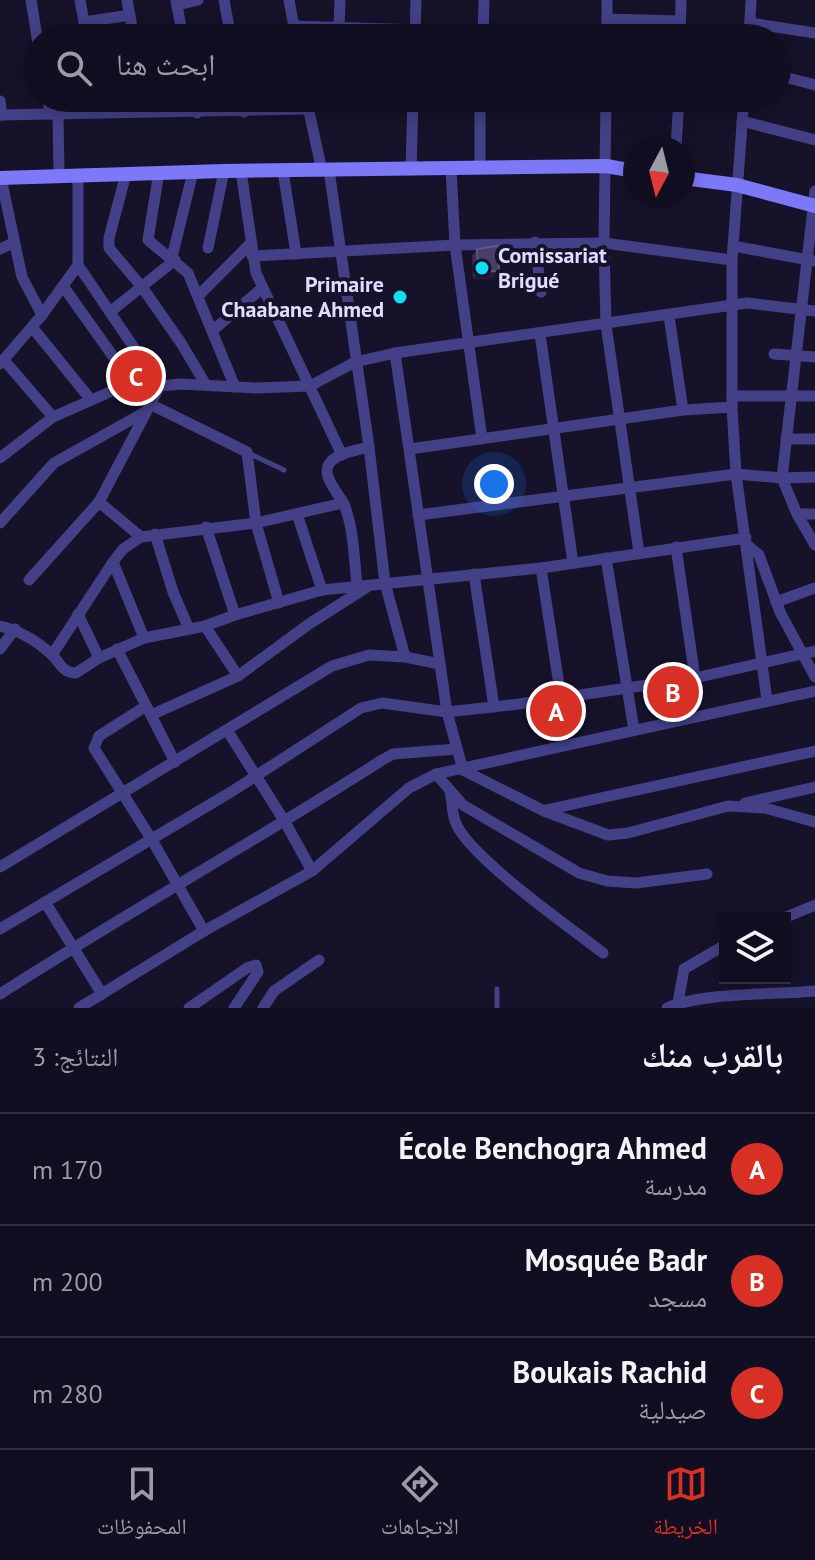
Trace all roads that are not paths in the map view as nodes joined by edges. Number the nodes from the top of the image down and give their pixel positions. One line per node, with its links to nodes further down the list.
1 (31, 0): 19 (street)
2 (80, 0): 17 (street)
3 (127, 0): 14 (street)
4 (198, 0): 13 (street)
5 (224, 0): 22 (street)
6 (289, 0): 23 (street)
7 (340, 0): 24 (street)
8 (416, 0): 25 (street)
9 (484, 0): 26 (street)
10 (607, 0): 15 (street)
11 (681, 0): 16 (street)
12 (751, 0): 18 (street)
13 (177, 3): 21 (street)
14 (130, 15): 17 (street); 20 (street)
15 (607, 19): 16 (street); 27 (street)
16 (680, 21)
17 (84, 22)
18 (750, 23): 28 (street)
19 (35, 24)
20 (132, 24)
21 (181, 24)
22 (228, 24)
23 (294, 24)
24 (339, 24)
25 (416, 24)
26 (483, 24)
27 (607, 24)
28 (756, 24)
29 (791, 29): 30 (street)
30 (815, 33)
31 (791, 79): 32 (street)
32 (815, 85)
33 (0, 101): 45 (street)
34 (149, 112): 42 (street); 43 (street)
35 (244, 112): 43 (street)
36 (309, 112): 57 (street)
37 (413, 112): 53 (street)
38 (480, 112): 50 (street)
39 (606, 112): 49 (street)
40 (678, 112): 47 (street)
41 (743, 112): 46 (street)
42 (101, 113): 44 (street)
43 (197, 113)
44 (54, 114): 45 (street); 61 (street)
45 (1, 115)
46 (742, 121): 48 (street); 65 (street)
47 (677, 136)
48 (815, 140)
49 (606, 166): 50 (street); 52 (street); 69 (street)
50 (480, 168): 51 (street)
51 (451, 169): 53 (street); 70 (street)
52 (623, 169)
53 (411, 170): 57 (street)
54 (224, 171): 55 (street); 59 (street); 72 (street)
55 (241, 171): 56 (street); 74 (street)
56 (283, 171): 57 (street); 76 (street)
57 (326, 171): 75 (street)
58 (159, 172): 59 (street); 60 (street); 77 (street)
59 (193, 172): 77 (street)
60 (126, 174): 62 (street); 82 (street)
61 (59, 175): 62 (street); 64 (street)
62 (78, 175): 80 (street)
63 (695, 180): 65 (street)
64 (1, 183): 68 (street)
65 (737, 185): 66 (street); 71 (street)
66 (815, 201): 79 (street)
67 (535, 242): 69 (street); 70 (street); 84 (street)
68 (13, 243): 73 (street); 90 (street)
69 (604, 243): 78 (street); 92 (street)
70 (455, 245): 75 (street); 96 (street)
71 (733, 246): 78 (street); 79 (street)
72 (208, 248)
73 (0, 249)
74 (251, 250): 76 (street); 83 (street); 85 (street)
75 (340, 251): 76 (street); 102 (street)
76 (296, 254)
77 (173, 259): 82 (street); 85 (street)
78 (732, 260): 86 (street)
79 (811, 261): 87 (street)
80 (78, 265): 81 (street); 89 (street)
81 (63, 286): 90 (street); 104 (street)
82 (142, 287): 89 (street); 105 (street)
83 (262, 288): 94 (street); 107 (street)
84 (541, 292)
85 (199, 295): 94 (street)
86 (732, 305): 87 (street); 91 (street); 112 (street)
87 (802, 309): 88 (street); 99 (street)
88 (815, 311)
89 (110, 312): 103 (street)
90 (42, 315): 93 (street)
91 (669, 316): 92 (street); 114 (street)
92 (606, 325): 95 (street); 116 (street)
93 (32, 327): 101 (street); 111 (street)
94 (212, 331): 108 (street)
95 (540, 334): 96 (street); 117 (street)
96 (468, 344): 97 (street); 118 (street)
97 (395, 353): 102 (street); 122 (street)
98 (774, 354): 99 (street)
99 (795, 356): 100 (street); 109 (street)
100 (815, 357)
101 (2, 362): 115 (street)
102 (355, 362): 107 (street); 121 (street)
103 (153, 373): 104 (street); 106 (street)
104 (132, 383): 111 (street)
105 (206, 385): 106 (street); 108 (street)
106 (160, 386): 113 (street)
107 (310, 386): 108 (street); 124 (street)
108 (235, 387)
109 (792, 396): 110 (street); 112 (street); 119 (street)
110 (815, 396)
111 (91, 400): 115 (street)
112 (732, 402): 114 (street); 127 (street)
113 (148, 408): 123 (street); 132 (street); 138 (street)
114 (683, 410): 116 (street)
115 (53, 417): 125 (street)
116 (619, 421): 117 (street); 130 (street)
117 (553, 429): 118 (street); 131 (street)
118 (482, 439): 122 (street)
119 (786, 439): 120 (street); 129 (street)
120 (815, 439)
121 (369, 447): 124 (street); 154 (street)
122 (410, 449): 137 (street)
123 (247, 452): 126 (lane); 139 (street)
124 (342, 455): 133 (street)
125 (0, 458)
126 (284, 470)
127 (736, 474): 129 (street); 130 (street); 143 (street)
128 (815, 477): 129 (street)
129 (782, 478): 135 (street)
130 (628, 487): 131 (street); 146 (street)
131 (563, 496): 137 (street); 149 (street)
132 (99, 502): 142 (street); 152 (street)
133 (343, 503): 134 (street); 156 (street)
134 (297, 514): 139 (street); 158 (street)
135 (797, 514): 136 (street); 144 (street)
136 (815, 514)
137 (418, 515): 153 (street)
138 (0, 523)
139 (256, 523): 140 (street); 160 (street)
140 (206, 527): 141 (street); 162 (street)
141 (155, 534): 142 (street); 166 (street)
142 (141, 537): 148 (street)
143 (746, 541): 145 (street); 159 (street); 175 (street)
144 (815, 545)
145 (676, 547): 146 (street); 178 (street)
146 (639, 553): 147 (street)
147 (606, 558): 149 (street); 179 (street)
148 (113, 562): 161 (street); 167 (street)
149 (573, 563): 150 (street)
150 (541, 568): 151 (street); 181 (street)
151 (474, 574): 153 (street); 183 (street)
152 (29, 580)
153 (427, 580): 154 (street); 174 (street)
154 (385, 583): 155 (street); 172 (street)
155 (371, 584): 156 (street); 176 (street)
156 (357, 585): 158 (street)
157 (815, 588): 159 (street)
158 (322, 590): 160 (street)
159 (776, 602): 170 (street)
160 (279, 603): 162 (street)
161 (78, 614): 171 (street); 173 (street)
162 (235, 615): 164 (street)
163 (0, 626): 165 (street)
164 (205, 626): 166 (street); 176 (street)
165 (15, 629): 168 (street); 171 (street)
166 (189, 629): 167 (street)
167 (144, 638): 169 (street)
168 (0, 649)
169 (117, 649): 173 (street); 184 (street)
170 (810, 653): 175 (street); 177 (street)
171 (52, 655): 173 (street)
172 (405, 657): 174 (street); 186 (street)
173 (99, 658)
174 (440, 664): 185 (street)
175 (762, 665): 178 (street); 182 (street)
176 (238, 676): 184 (street)
177 (815, 677)
178 (695, 678): 179 (street)
179 (627, 688): 181 (street); 187 (street)
180 (815, 691): 182 (street)
181 (561, 698): 183 (street)
182 (767, 700): 187 (street)
183 (494, 707): 185 (street)
184 (149, 710): 190 (street); 196 (street)
185 (447, 712): 188 (street); 193 (street)
186 (227, 730): 190 (street); 193 (street)
187 (634, 730): 191 (street)
188 (457, 749): 191 (street); 199 (street)
189 (815, 751): 198 (street)
190 (175, 762): 196 (street)
191 (463, 770): 192 (street); 198 (street)
192 (436, 774): 195 (street); 203 (street)
193 (257, 775): 199 (street); 201 (street)
194 (815, 787): 197 (street)
195 (450, 791): 204 (street); 213 (street)
196 (121, 794): 201 (street); 202 (street)
197 (728, 806): 198 (street); 200 (street)
198 (544, 811)
199 (285, 822): 203 (street); 205 (street)
200 (815, 822)
201 (152, 840): 205 (street); 206 (street)
202 (0, 867)
203 (312, 871): 210 (street)
204 (707, 874)
205 (177, 885): 210 (street); 211 (street)
206 (45, 902): 209 (street); 211 (street)
207 (815, 905): 208 (street)
208 (791, 915)
209 (0, 929)
210 (204, 931): 218 (street)
211 (73, 948): 217 (street); 218 (street)
212 (719, 949): 219 (street)
213 (603, 953)
214 (319, 960): 223 (street)
215 (497, 989): 224 (lane)
216 (815, 991): 219 (street)
217 (0, 994)
218 (102, 994): 220 (street)
219 (673, 1005)
220 (79, 1008)
221 (189, 1008): 222 (street)
222 (234, 1008)
223 (263, 1008)
224 (497, 1008)

